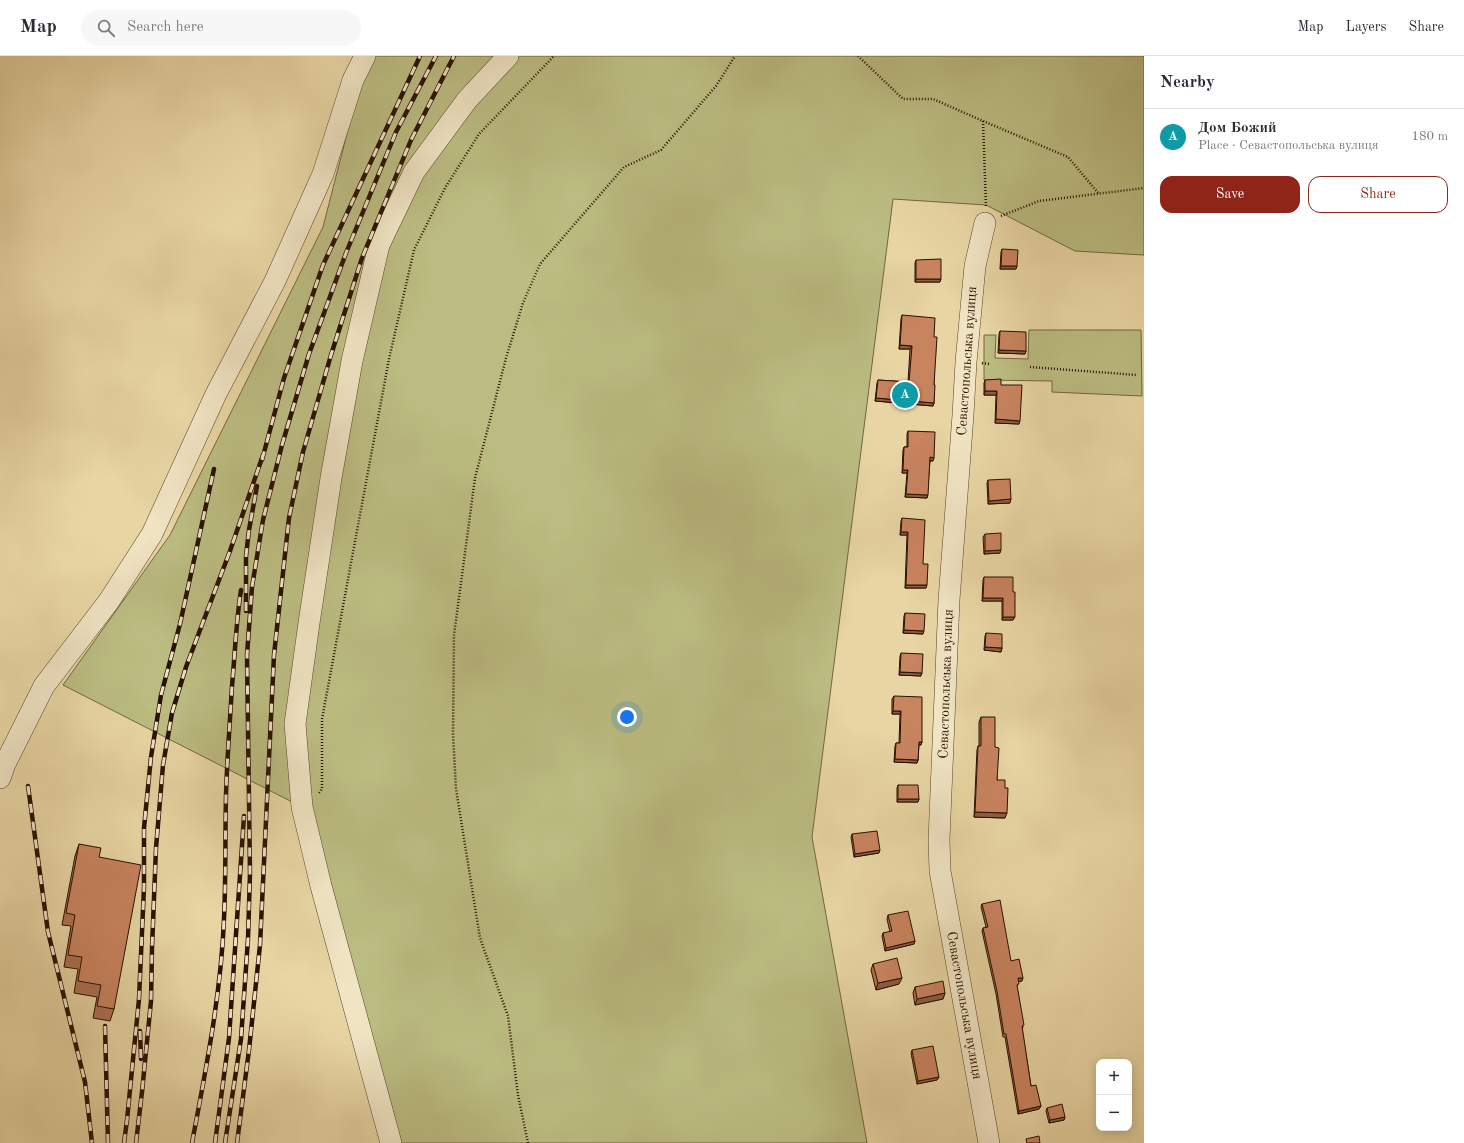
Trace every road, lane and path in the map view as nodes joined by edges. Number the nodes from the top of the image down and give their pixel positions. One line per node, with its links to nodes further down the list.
1 (365, 56): 12 (street)
2 (508, 56): 13 (street)
3 (554, 56): 13 (path)
4 (735, 56): 15 (path)
5 (858, 56): 6 (path)
6 (983, 121): 8 (path); 9 (path)
7 (1144, 188): 8 (path)
8 (1099, 194): 9 (path)
9 (986, 223): 16 (street, Севастопольська вулиця)
10 (1030, 367): 11 (path)
11 (1137, 375)
12 (0, 778)
13 (302, 807): 14 (street)
14 (391, 1143)
15 (528, 1143)
16 (989, 1143)

